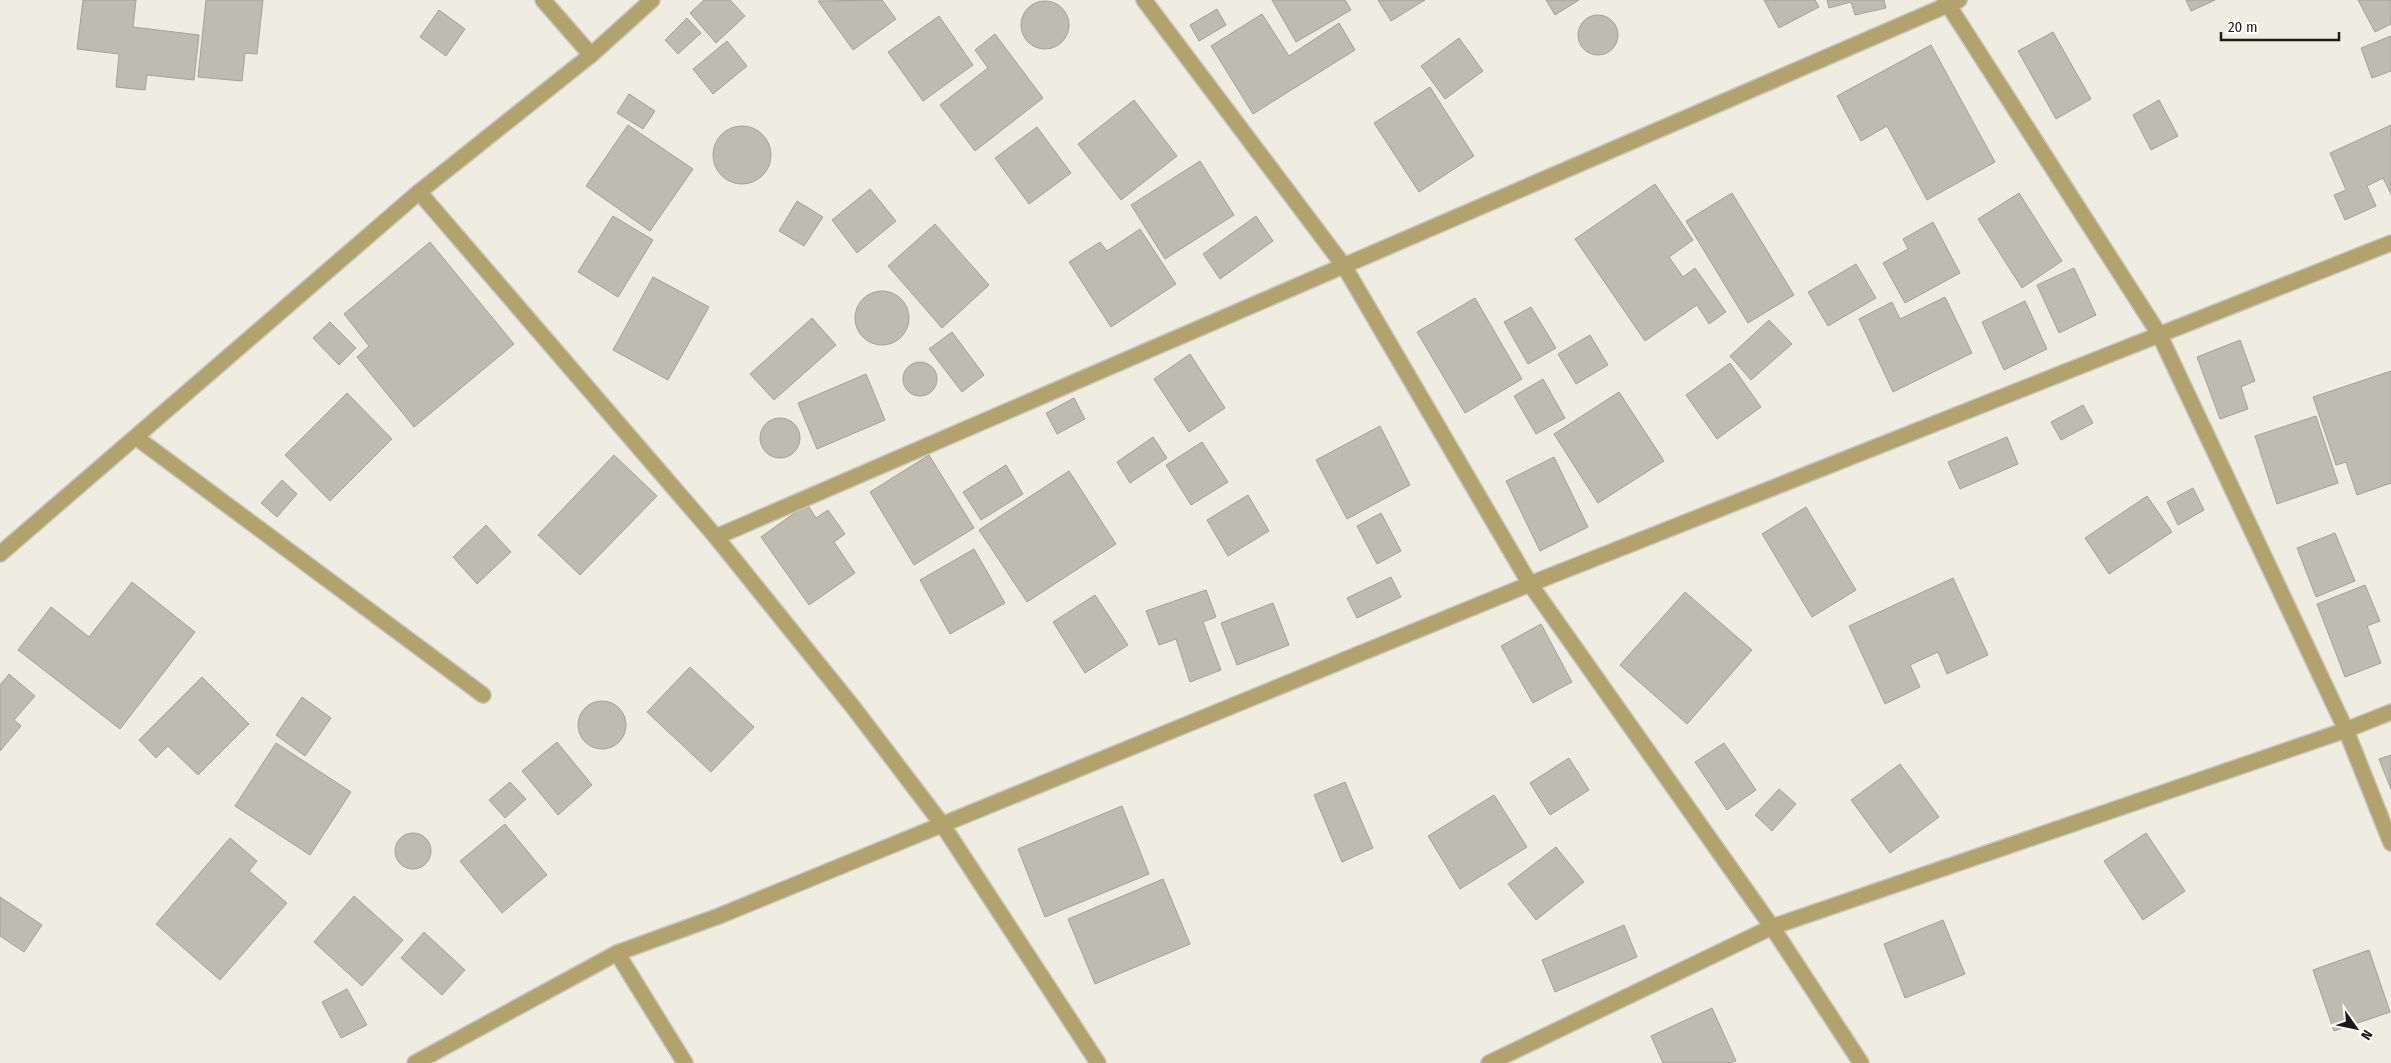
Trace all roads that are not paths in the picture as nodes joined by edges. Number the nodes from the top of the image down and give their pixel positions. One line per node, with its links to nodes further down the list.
1 (544, 0): 5 (street)
2 (652, 0): 5 (street)
3 (1144, 0): 8 (street)
4 (1950, 2): 8 (street); 9 (street)
5 (591, 55): 6 (street)
6 (420, 192): 10 (street); 11 (street)
7 (2391, 243): 9 (street)
8 (1344, 266): 11 (street); 13 (street)
9 (2159, 334): 13 (street); 16 (street)
10 (137, 438): 12 (street); 14 (street)
11 (716, 537): 17 (street)
12 (0, 554)
13 (1530, 584): 17 (street); 19 (street)
14 (483, 695)
15 (2391, 712): 16 (street)
16 (2346, 730): 18 (street); 19 (street)
17 (942, 824): 20 (street); 23 (street)
18 (2391, 843)
19 (1772, 927): 24 (street); 25 (street)
20 (617, 953): 21 (street); 22 (street)
21 (415, 1063)
22 (684, 1063)
23 (1098, 1063)
24 (1489, 1063)
25 (1861, 1063)

